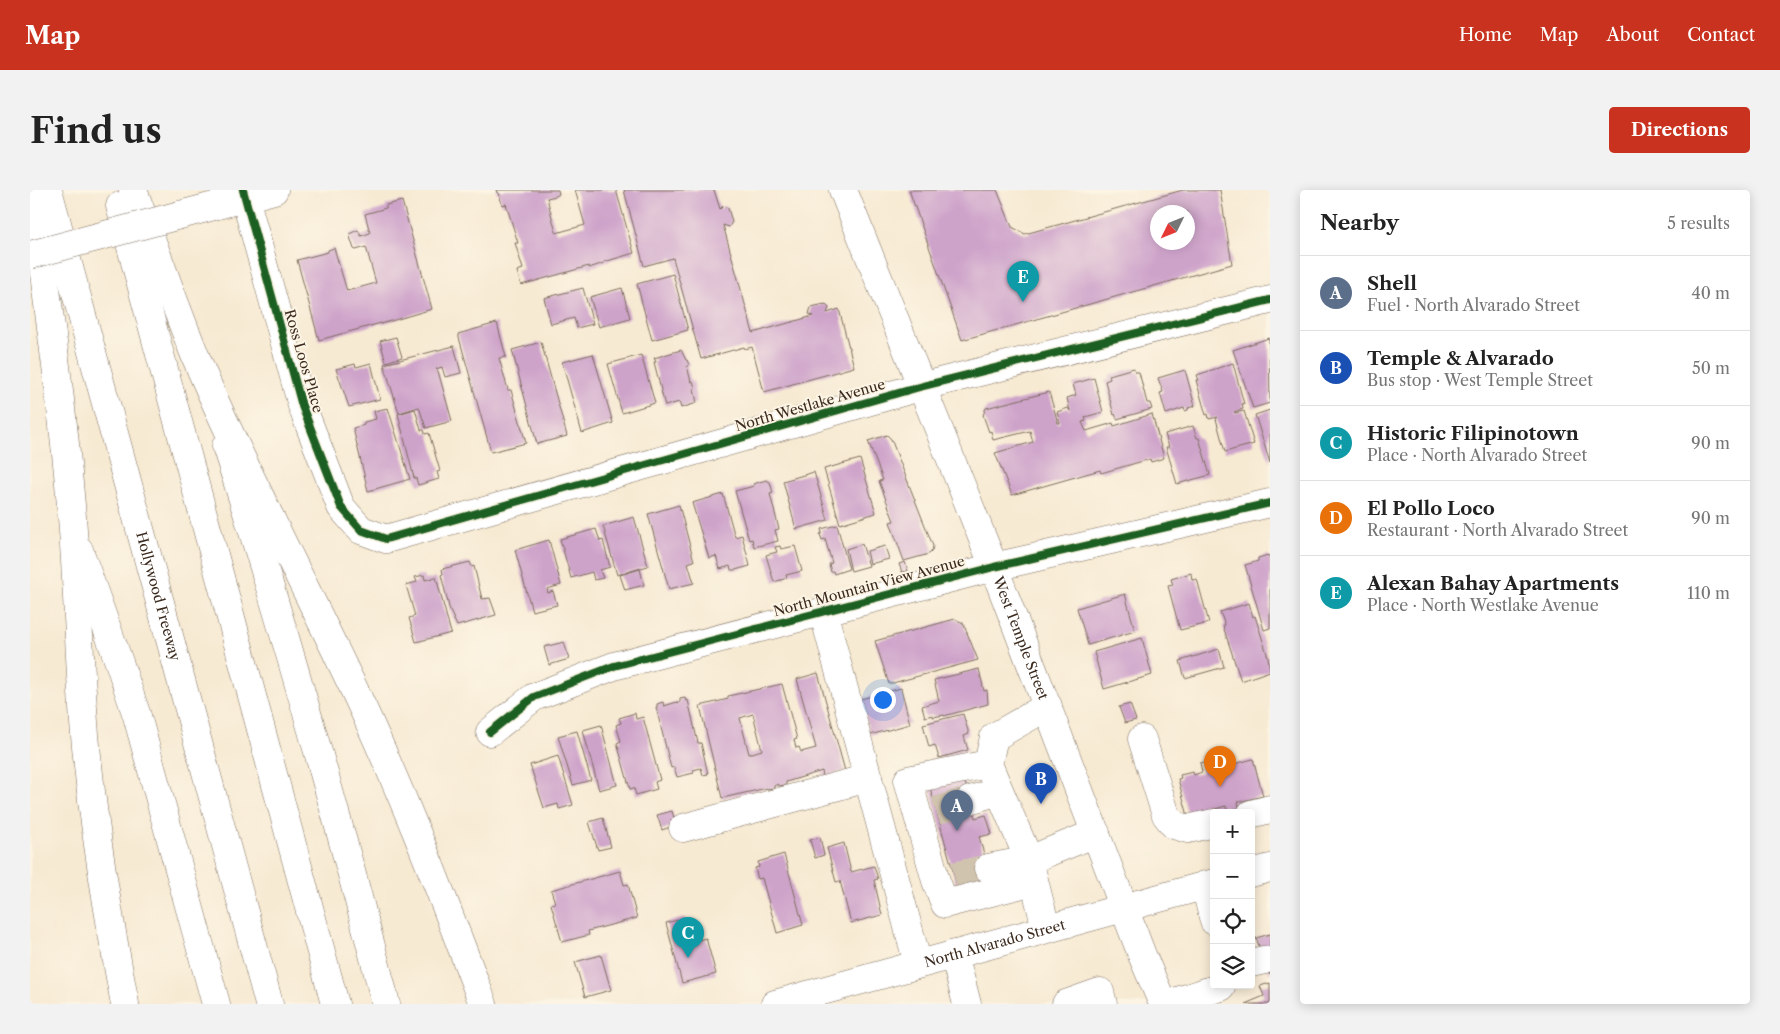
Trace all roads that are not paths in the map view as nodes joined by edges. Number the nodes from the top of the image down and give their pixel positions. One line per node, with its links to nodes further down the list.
1 (33, 190): 13 (main road)
2 (48, 190): 43 (main road, Hollywood Freeway)
3 (116, 190): 44 (main road)
4 (133, 190): 10 (main road)
5 (274, 190): 7 (main road)
6 (843, 190): 11 (main road, West Temple Street)
7 (244, 194): 8 (main road, bridge); 14 (main road, Ross Loos Place)
8 (30, 255)
9 (1270, 300): 11 (main road, North Westlake Avenue)
10 (200, 365): 45 (main road); 46 (main road)
11 (923, 386): 14 (main road, North Westlake Avenue); 15 (main road, West Temple Street)
12 (1270, 503): 15 (main road, North Mountain View Avenue)
13 (72, 517): 41 (main road); 42 (main road)
14 (361, 530)
15 (994, 567): 16 (main road, North Mountain View Avenue); 17 (main road, West Temple Street)
16 (823, 612): 18 (main road, North Mountain View Avenue); 21 (main road)
17 (1048, 706): 20 (main road); 28 (main road, West Temple Street)
18 (490, 732)
19 (1142, 739): 26 (main road)
20 (988, 764): 22 (main road); 33 (main road)
21 (868, 778): 27 (main road); 35 (main road)
22 (999, 791): 23 (main road); 31 (main road)
23 (970, 800)
24 (1270, 810): 25 (main road)
25 (1255, 813)
26 (1210, 824)
27 (683, 828)
28 (1096, 833): 31 (main road); 36 (main road, West Temple Street)
29 (988, 868): 31 (main road)
30 (1270, 868): 32 (main road)
31 (1031, 870): 33 (main road); 37 (main road)
32 (1255, 872)
33 (945, 878): 35 (main road)
34 (1210, 884): 36 (main road, North Alvarado Street)
35 (899, 891): 39 (main road)
36 (1124, 907): 37 (main road, North Alvarado Street); 51 (main road, West Temple Street)
37 (1046, 928): 38 (main road, North Alvarado Street)
38 (954, 954): 39 (main road, North Alvarado Street); 48 (main road)
39 (918, 964): 47 (main road, North Alvarado Street)
40 (1223, 992): 52 (main road)
41 (124, 1004)
42 (216, 1004)
43 (269, 1004)
44 (335, 1004)
45 (386, 1004)
46 (483, 1004)
47 (775, 1004)
48 (968, 1004)
49 (1066, 1004): 50 (main road)
50 (1103, 1004)
51 (1163, 1004)
52 (1168, 1004)

